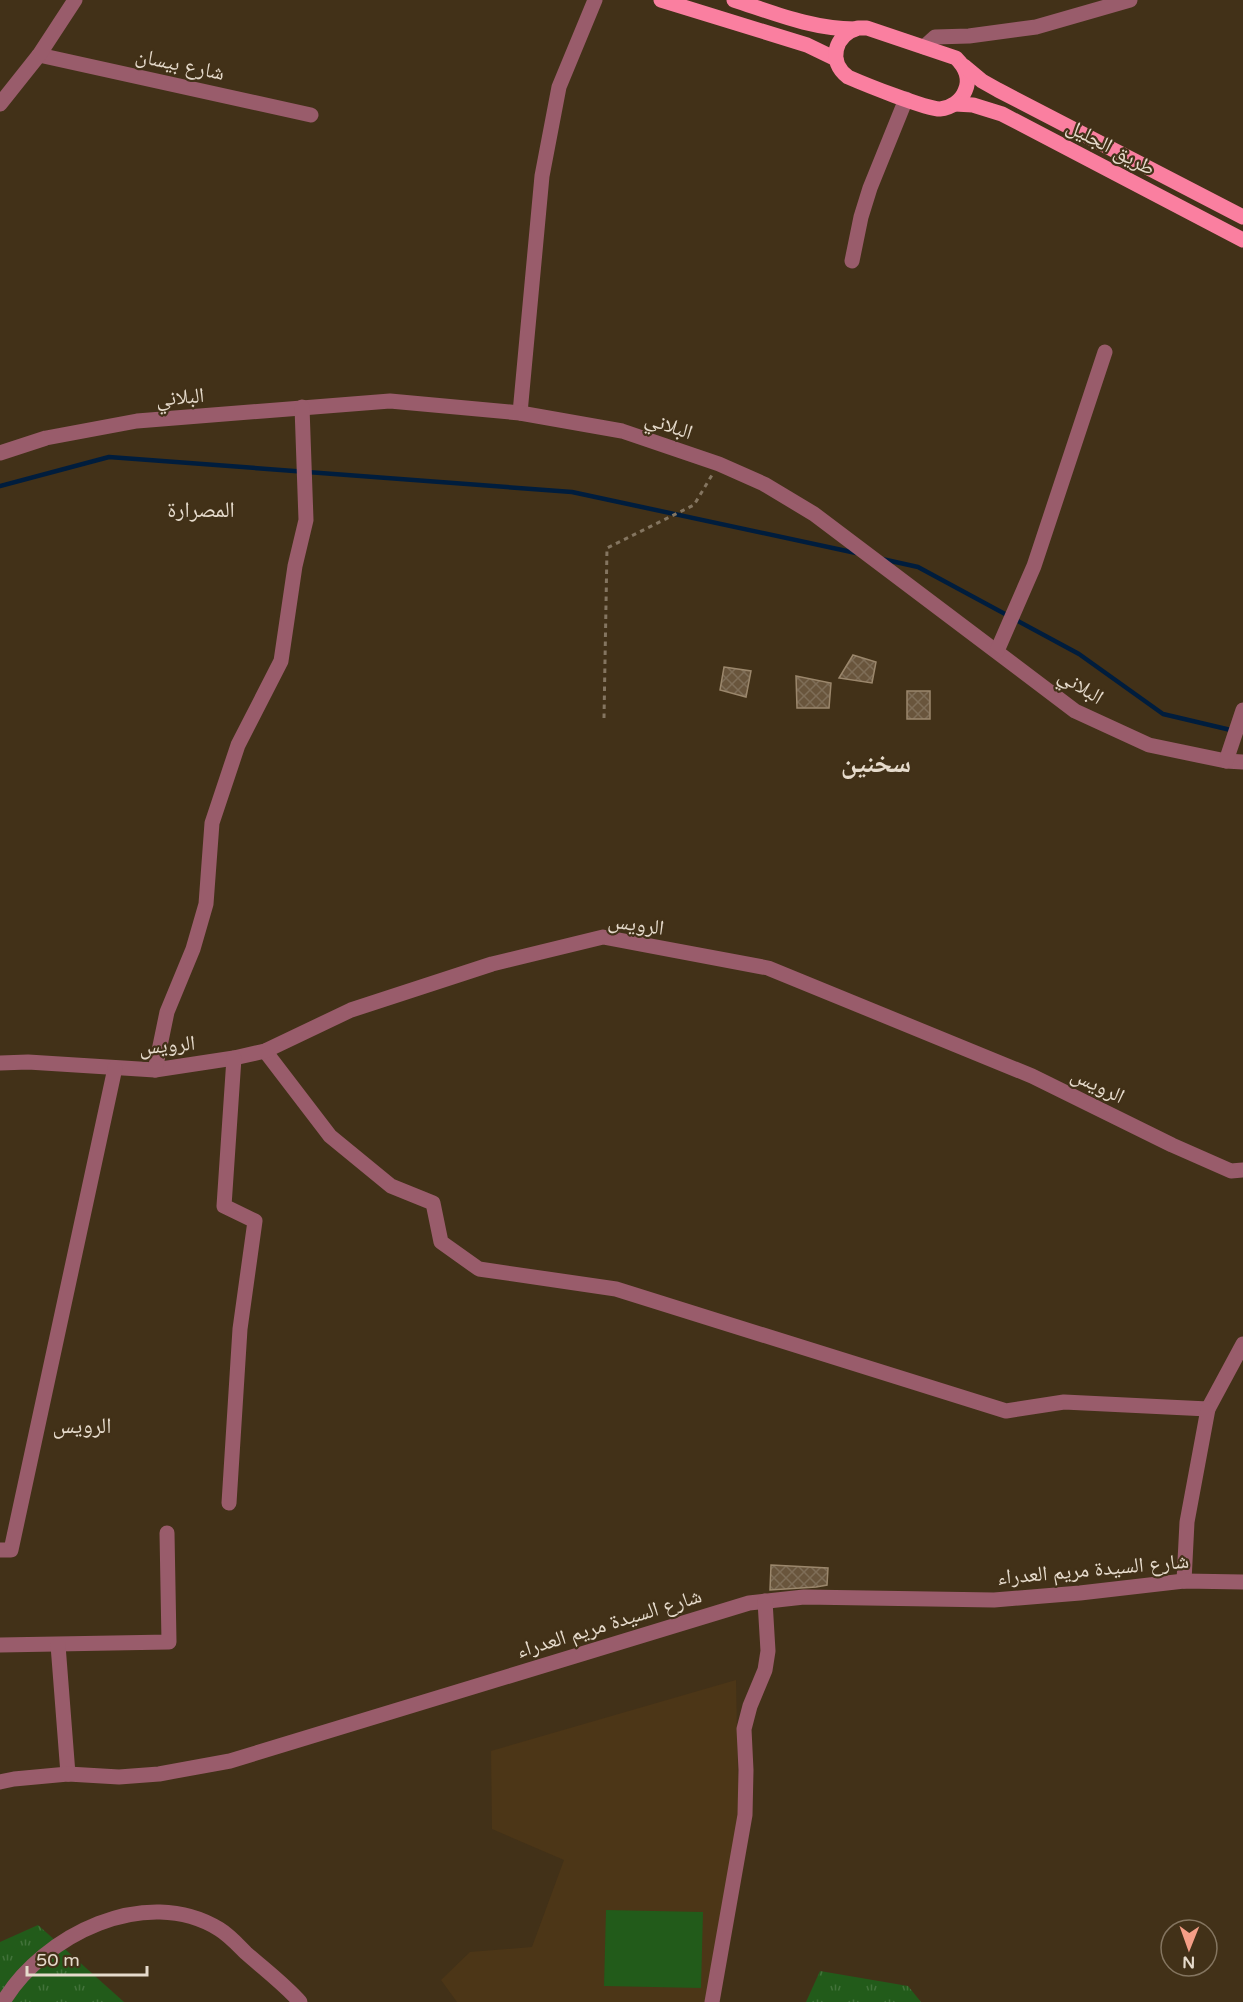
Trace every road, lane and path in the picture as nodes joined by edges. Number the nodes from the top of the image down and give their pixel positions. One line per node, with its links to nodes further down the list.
1 (75, 0): 8 (street)
2 (595, 0): 20 (street)
3 (661, 0): 9 (main road)
4 (1130, 0): 7 (street)
5 (741, 1): 6 (main road)
6 (855, 29): 7 (main road, طريق الجليل); 9 (main road)
7 (924, 46): 10 (main road, طريق الجليل)
8 (39, 55): 12 (street); 14 (street, شارع بيسان)
9 (836, 59): 11 (main road, طريق الجليل)
10 (962, 65): 13 (main road); 15 (main road, طريق الجليل)
11 (906, 99): 13 (main road, طريق الجليل); 17 (street)
12 (0, 104)
13 (955, 104): 16 (main road, طريق الجليل)
14 (311, 115)
15 (1243, 217)
16 (1243, 240)
17 (852, 261)
18 (1105, 352): 23 (street)
19 (302, 407): 20 (street, البلاني); 21 (street, البلاني); 32 (street)
20 (520, 413): 22 (street, البلاني)
21 (0, 453)
22 (719, 464): 23 (street, البلاني); 25 (path)
23 (996, 651): 26 (street, البلاني)
24 (1243, 710): 26 (street)
25 (604, 718)
26 (1226, 761): 27 (street, البلاني)
27 (1243, 762)
28 (265, 1051): 29 (street, الرويس); 33 (street, الرويس); 35 (street)
29 (234, 1058): 32 (street, الرويس); 36 (street)
30 (0, 1063): 31 (street, الرويس)
31 (114, 1068): 32 (street, الرويس); 38 (street)
32 (154, 1070)
33 (1243, 1170)
34 (1243, 1344): 35 (street)
35 (1208, 1409): 39 (street)
36 (229, 1503)
37 (167, 1533): 43 (street)
38 (0, 1550)
39 (1184, 1581): 40 (street, شارع السيدة مريم العدراء); 41 (street, شارع السيدة مريم العدراء)
40 (1243, 1582)
41 (765, 1601): 44 (street, شارع السيدة مريم العدراء); 48 (street)
42 (0, 1645): 43 (street)
43 (58, 1645): 44 (street)
44 (68, 1774): 45 (street, شارع السيدة مريم العدراء)
45 (0, 1782)
46 (3, 2002): 47 (street)
47 (300, 2002)
48 (712, 2002)

